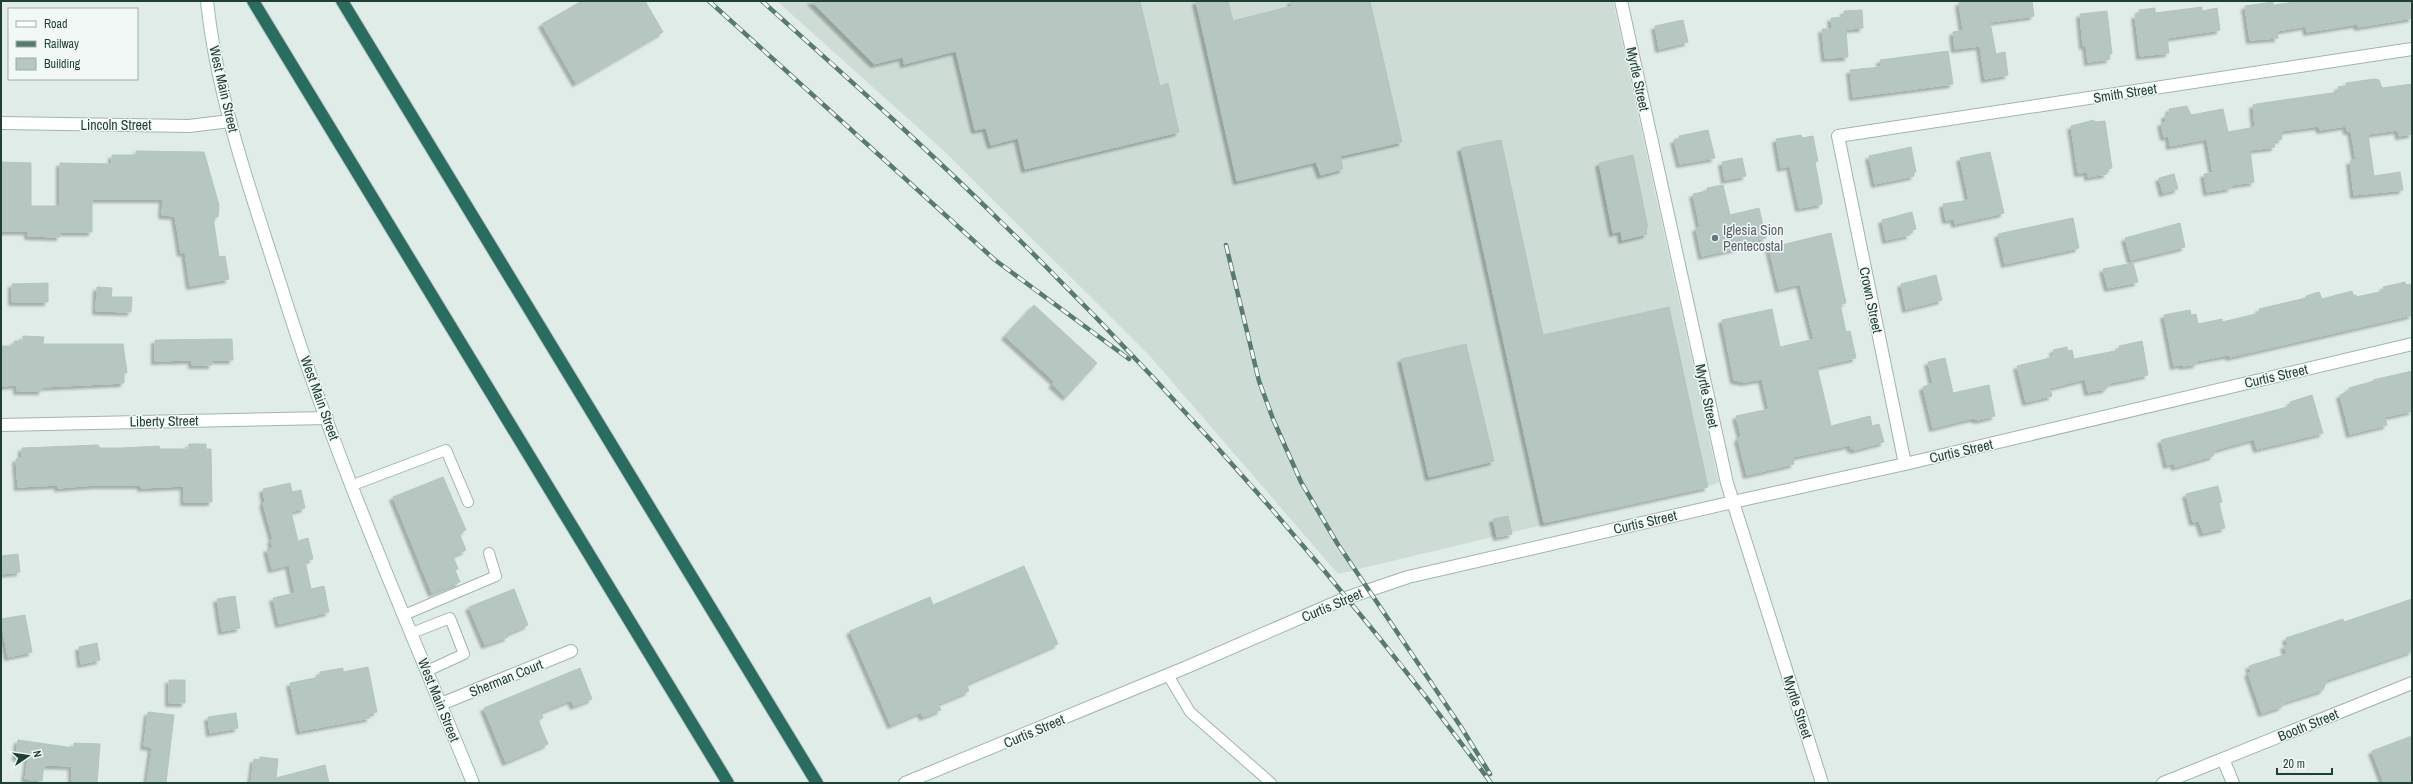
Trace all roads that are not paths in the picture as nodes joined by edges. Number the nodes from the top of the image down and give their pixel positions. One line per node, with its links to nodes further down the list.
1 (207, 1): 6 (street, West Main Street)
2 (253, 1): 26 (highway)
3 (342, 1): 27 (highway)
4 (1621, 1): 15 (street, Myrtle Street)
5 (2412, 49): 8 (street, Smith Street)
6 (230, 120): 7 (street, Lincoln Street); 10 (street, West Main Street)
7 (1, 123)
8 (1838, 136): 12 (street, Crown Street)
9 (2412, 344): 12 (street, Curtis Street)
10 (327, 418): 11 (street, Liberty Street); 13 (street, West Main Street)
11 (1, 425)
12 (1905, 464): 15 (street, Curtis Street)
13 (353, 485): 14 (lane); 17 (street, West Main Street)
14 (468, 502)
15 (1732, 502): 21 (street, Curtis Street); 30 (street, Myrtle Street)
16 (489, 553): 17 (lane)
17 (404, 615): 18 (street, West Main Street)
18 (412, 634): 20 (street, West Main Street); 20 (lane)
19 (571, 651): 23 (street, Sherman Court)
20 (427, 671): 23 (street, West Main Street)
21 (1168, 675): 28 (street, Curtis Street); 29 (lane)
22 (2412, 683): 24 (street, Booth Street)
23 (441, 704): 25 (street, West Main Street)
24 (2223, 759): 31 (street, Booth Street); 32 (street)
25 (473, 783)
26 (728, 783)
27 (817, 783)
28 (905, 783)
29 (1271, 783)
30 (1822, 783)
31 (2163, 783)
32 (2233, 783)

